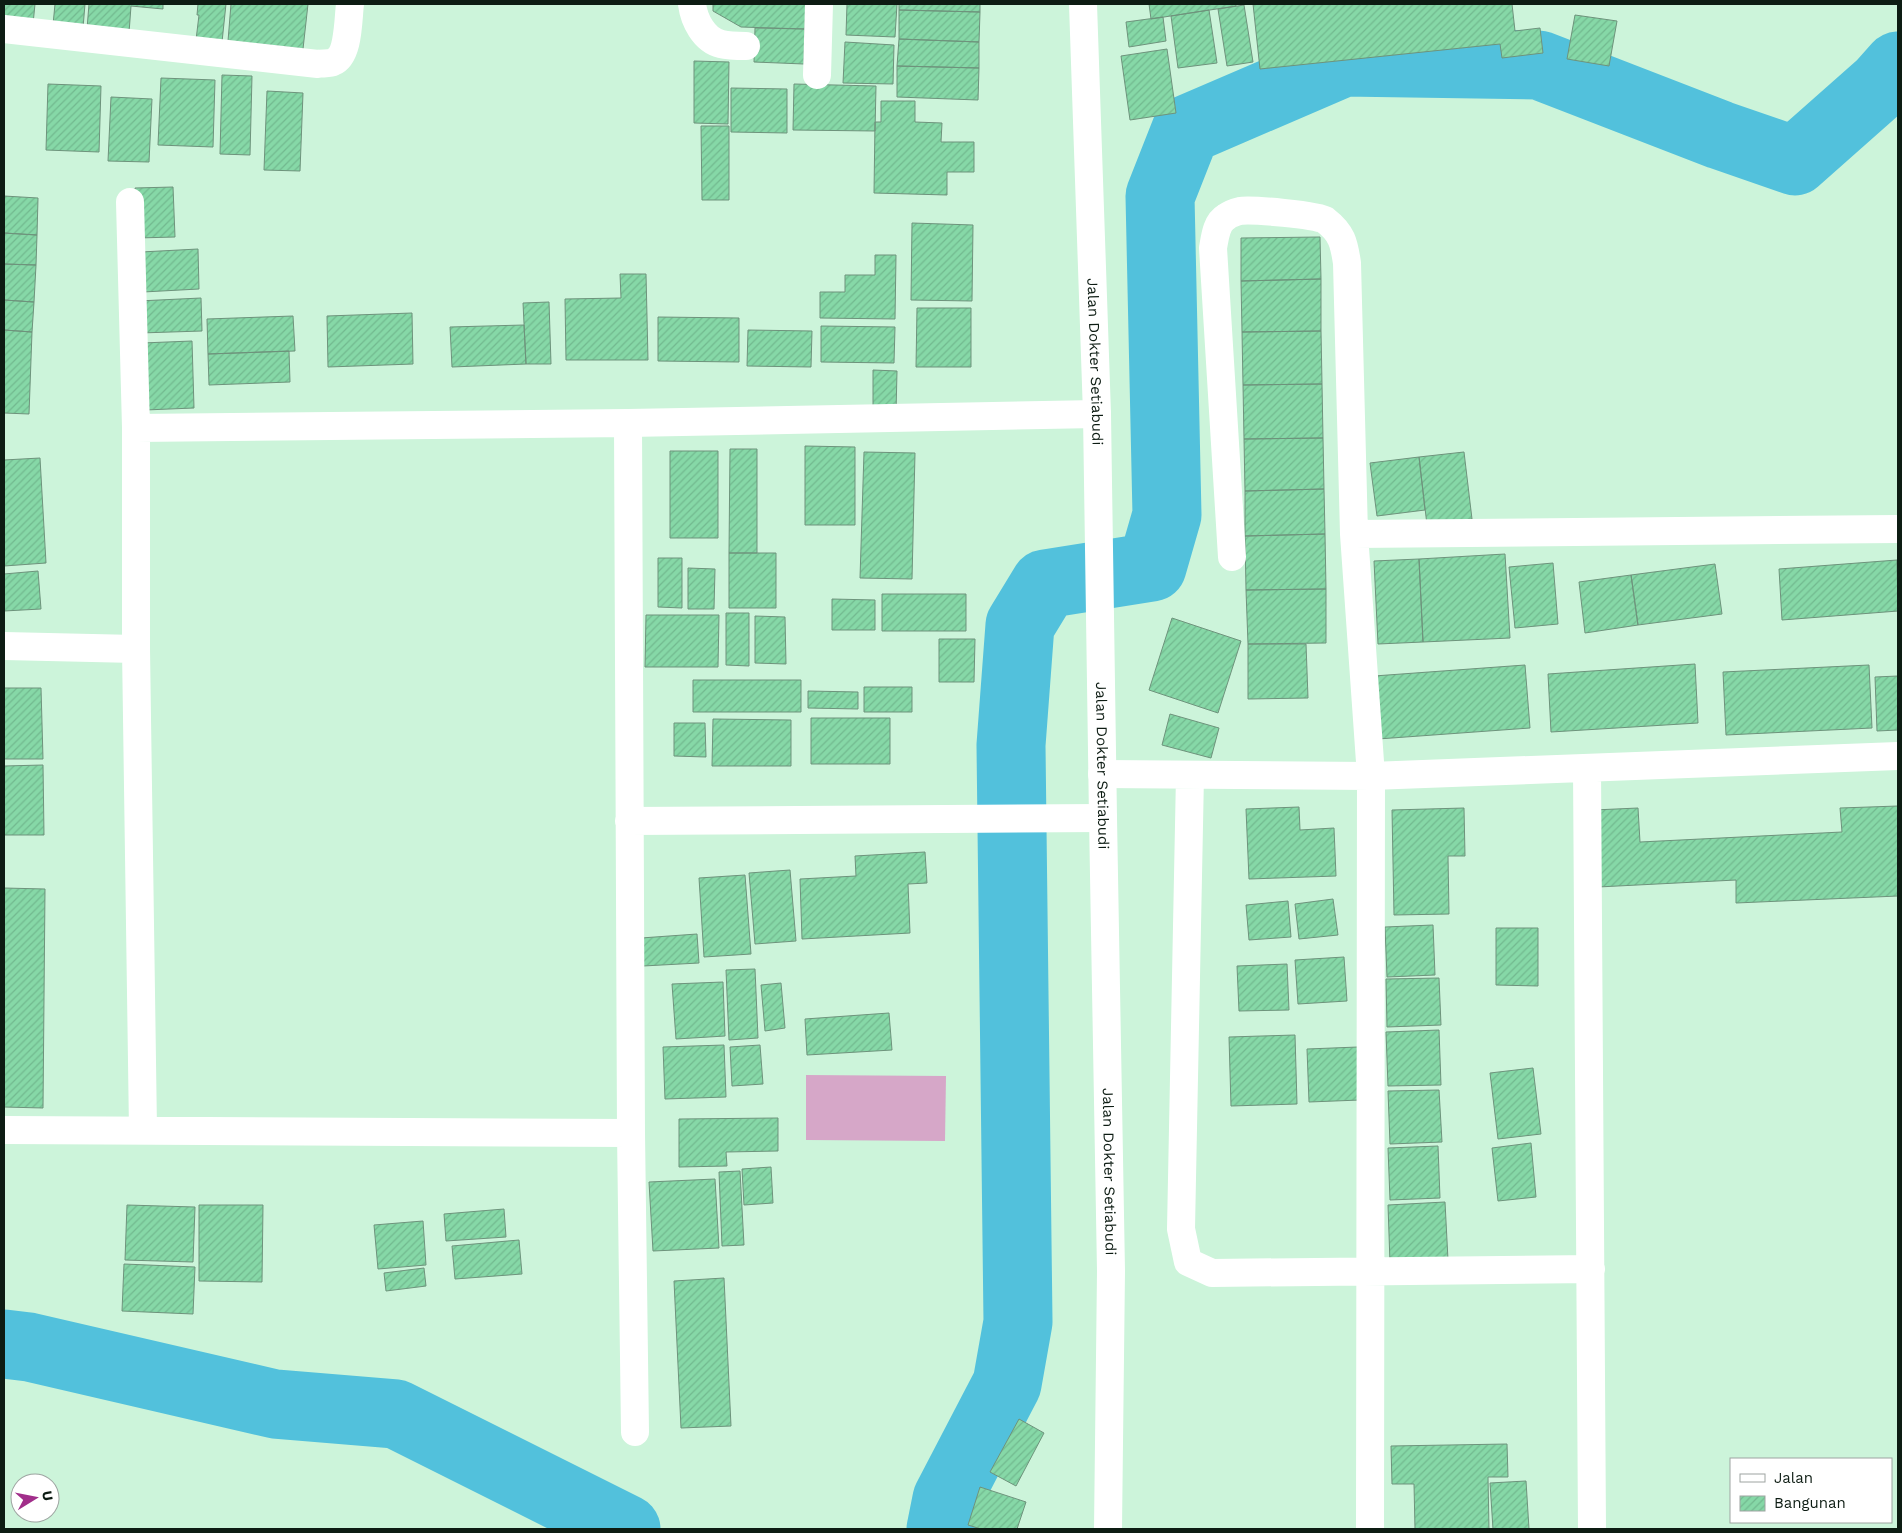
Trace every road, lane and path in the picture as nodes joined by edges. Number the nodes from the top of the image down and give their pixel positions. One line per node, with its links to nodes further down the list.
1 (350, 4): 5 (street)
2 (692, 4): 6 (street)
3 (820, 4): 7 (street)
4 (1083, 4): 9 (street, Jalan Dokter Setiabudi)
5 (4, 29)
6 (746, 46)
7 (817, 75)
8 (130, 202): 11 (street)
9 (1098, 414): 10 (street); 19 (street, Jalan Dokter Setiabudi)
10 (628, 422): 11 (street); 23 (street)
11 (136, 428): 16 (street)
12 (1898, 529): 13 (street)
13 (1354, 534): 14 (street); 21 (street)
14 (1232, 557)
15 (4, 646): 16 (street)
16 (136, 649): 25 (street)
17 (1898, 756): 18 (street)
18 (1587, 768): 21 (street); 27 (street)
19 (1102, 774): 20 (street); 22 (street, Jalan Dokter Setiabudi)
20 (1190, 775): 21 (street); 28 (street)
21 (1371, 776): 28 (street)
22 (1103, 818): 23 (street); 30 (street, Jalan Dokter Setiabudi)
23 (630, 821): 26 (street)
24 (4, 1130): 25 (street)
25 (143, 1130): 26 (street)
26 (631, 1133): 29 (street)
27 (1591, 1268): 28 (street); 32 (street)
28 (1370, 1270): 31 (street)
29 (636, 1432)
30 (1108, 1529)
31 (1370, 1529)
32 (1592, 1529)

